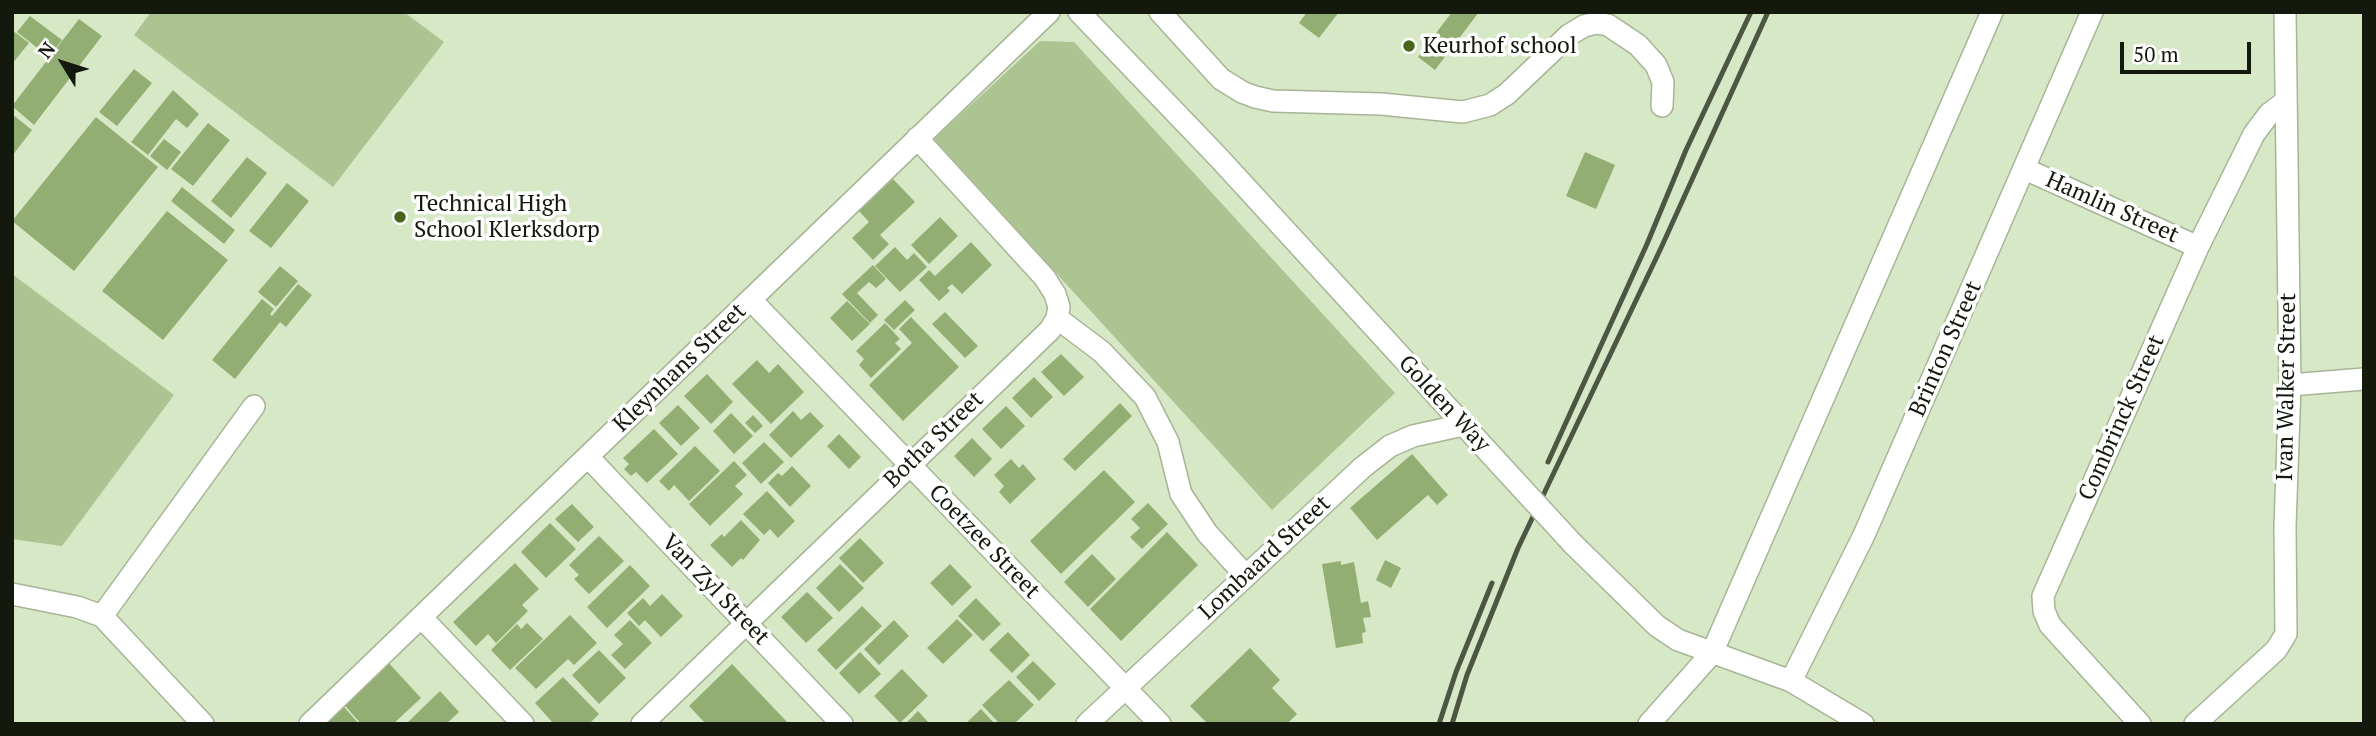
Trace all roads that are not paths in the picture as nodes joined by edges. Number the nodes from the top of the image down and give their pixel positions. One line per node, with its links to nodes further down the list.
1 (1049, 12): 9 (street, Kleynhans Street)
2 (1079, 12): 17 (street, Golden Way)
3 (1160, 12): 8 (street)
4 (1992, 12): 25 (street)
5 (2092, 12): 10 (street, Brinton Street)
6 (2285, 12): 7 (street, Ivan Walker Street)
7 (2285, 103): 11 (street, Combrinck Street); 15 (street, Ivan Walker Street)
8 (1662, 106)
9 (916, 138): 12 (street, Kleynhans Street); 13 (street)
10 (2025, 169): 11 (street, Hamlin Street); 26 (street, Brinton Street)
11 (2198, 247): 37 (street, Combrinck Street)
12 (751, 300): 18 (street, Kleynhans Street); 19 (street, Coetzee Street)
13 (1057, 318): 19 (street, Botha Street); 20 (street)
14 (2364, 379): 15 (street)
15 (2290, 385): 38 (street, Ivan Walker Street)
16 (254, 406): 22 (street)
17 (1463, 425): 20 (street, Lombaard Street); 25 (street, Golden Way, bridge)
18 (587, 457): 23 (street, Kleynhans Street); 24 (street, Van Zyl Street)
19 (909, 464): 24 (street, Botha Street); 27 (street, Coetzee Street)
20 (1246, 576): 27 (street, Lombaard Street)
21 (12, 594): 22 (street)
22 (102, 616): 28 (street)
23 (421, 617): 29 (street, Kleynhans Street); 30 (street)
24 (746, 622): 31 (street, Botha Street); 32 (street, Van Zyl Street)
25 (1713, 653): 26 (street, Golden Way); 35 (street)
26 (1791, 681): 36 (street, Golden Way)
27 (1125, 688): 33 (street, Lombaard Street); 34 (street, Coetzee Street)
28 (203, 724)
29 (310, 724)
30 (523, 724)
31 (642, 724)
32 (842, 724)
33 (1087, 724)
34 (1160, 724)
35 (1649, 724)
36 (1863, 724)
37 (2140, 724)
38 (2195, 724)

